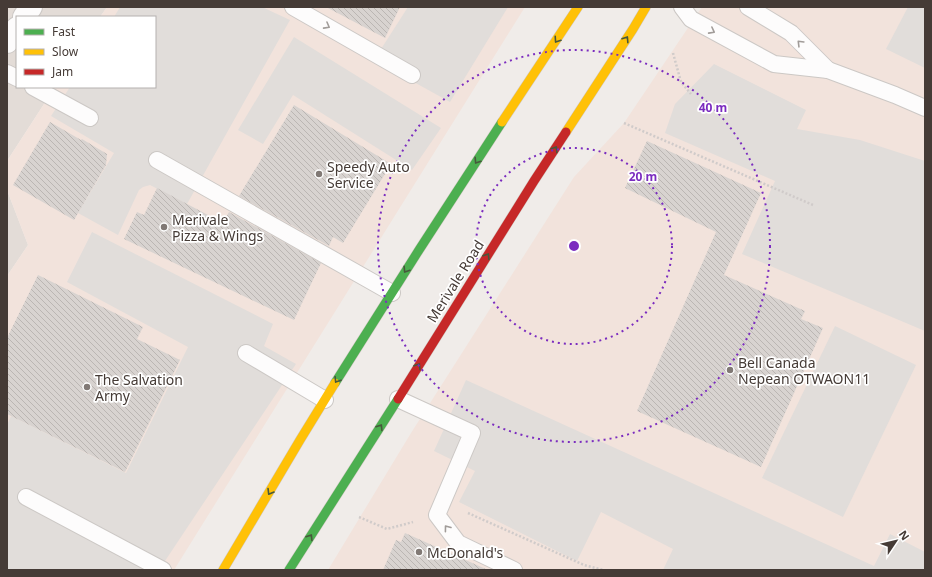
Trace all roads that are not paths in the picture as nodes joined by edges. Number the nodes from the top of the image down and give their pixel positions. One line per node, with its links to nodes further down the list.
1 (31, 7): 7 (street)
2 (293, 7): 12 (lane, one-way to 12)
3 (578, 7): 18 (main road, one-way to 18)
4 (646, 7): 20 (main road, Merivale Road, one-way to 4)
5 (682, 7): 10 (lane, one-way to 10)
6 (748, 7): 10 (lane, one-way to 6)
7 (25, 16)
8 (16, 29): 9 (street)
9 (7, 42)
10 (828, 70): 15 (lane)
11 (7, 73): 13 (lane)
12 (412, 75)
13 (16, 78)
14 (35, 88): 16 (lane)
15 (925, 108)
16 (90, 118)
17 (157, 160): 18 (lane)
18 (392, 294): 21 (main road, one-way to 21)
19 (246, 353): 21 (lane)
20 (398, 399): 25 (main road, Merivale Road, one-way to 20); 26 (lane, one-way to 20)
21 (325, 400): 24 (main road, one-way to 24)
22 (26, 497): 23 (lane)
23 (163, 570)
24 (223, 570)
25 (289, 570)
26 (514, 570)

